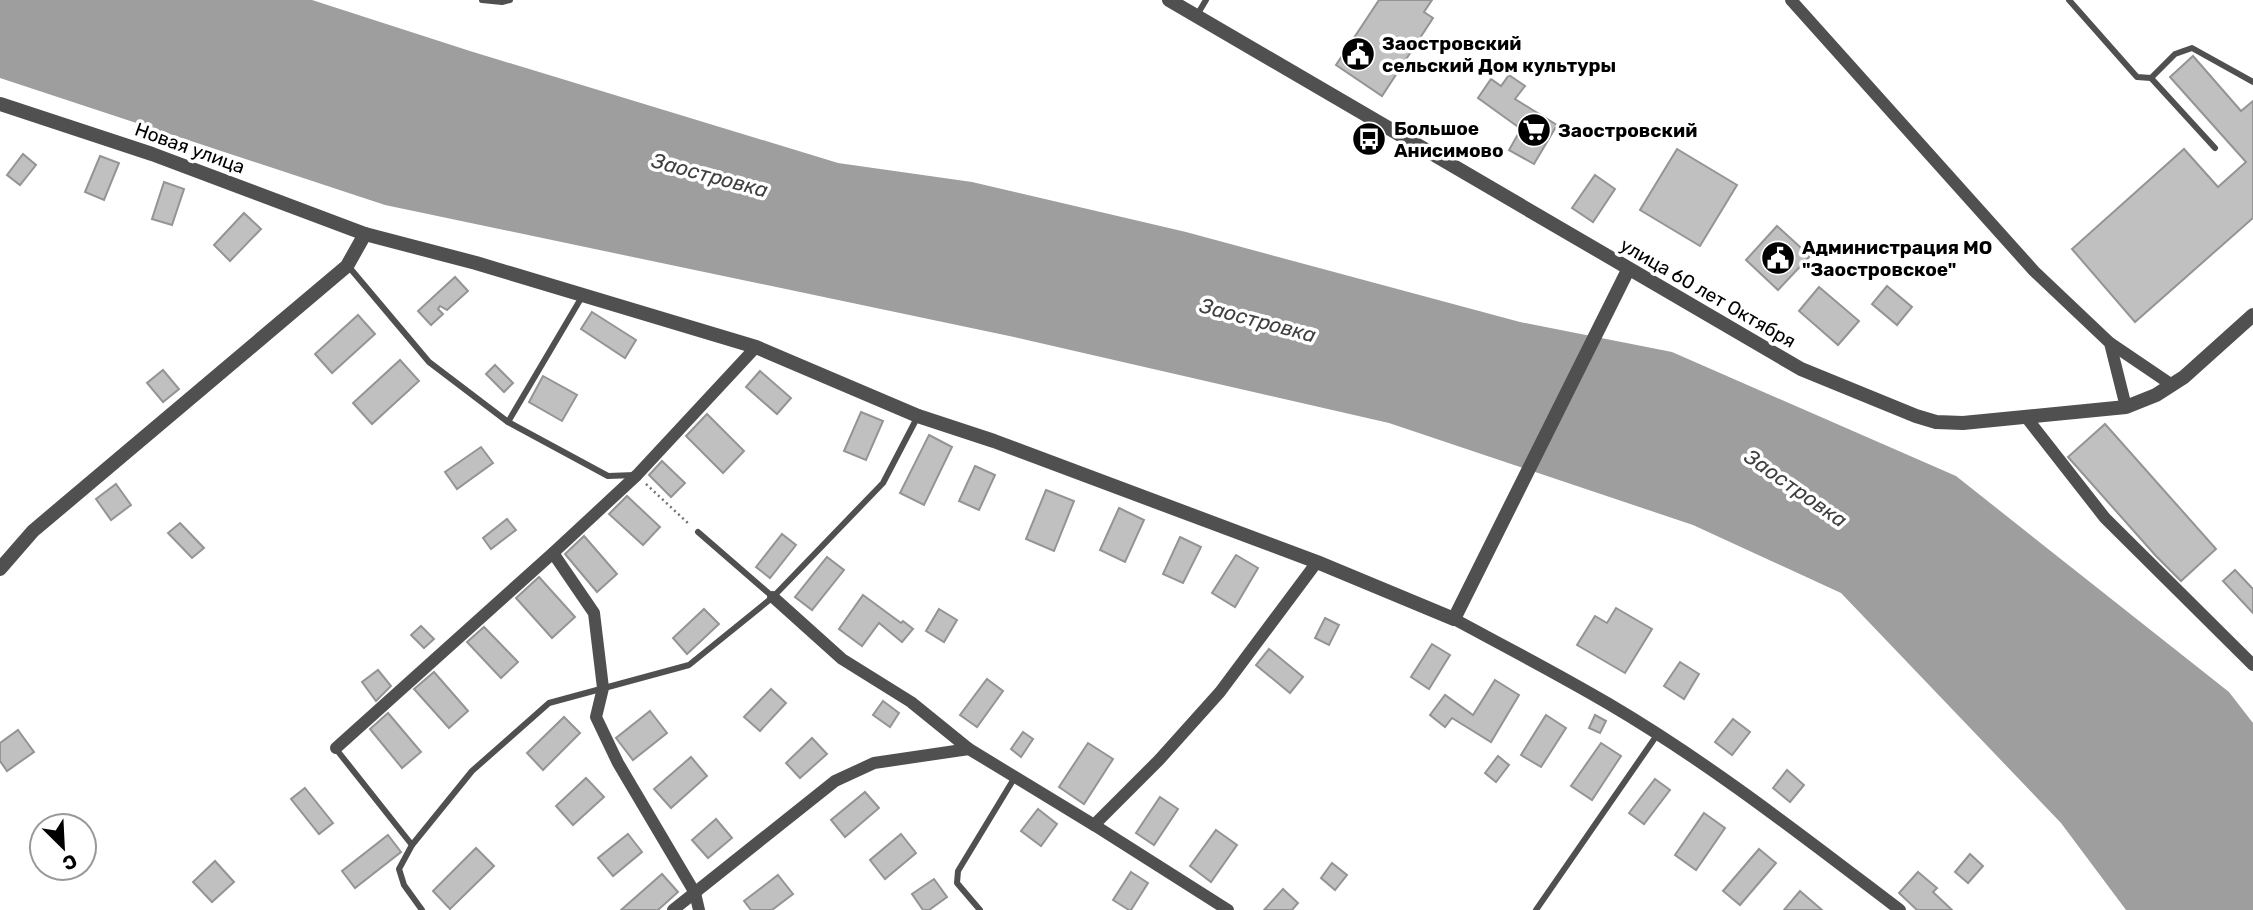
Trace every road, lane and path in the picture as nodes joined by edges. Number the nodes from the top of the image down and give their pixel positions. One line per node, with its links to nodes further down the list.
1 (482, 0): 2 (lane)
2 (510, 0)
3 (1168, 0): 7 (street, улица 60 лет Октября)
4 (1206, 0): 7 (lane)
5 (1791, 0): 17 (street)
6 (2069, 0): 8 (lane)
7 (1196, 17): 14 (street, улица 60 лет Октября)
8 (2151, 78): 9 (lane); 11 (lane)
9 (2253, 82)
10 (0, 104): 12 (street, Новая улица)
11 (2216, 148)
12 (366, 234): 13 (street); 15 (street, Новая улица)
13 (347, 266): 23 (lane); 28 (street)
14 (1628, 270): 22 (street, улица 60 лет Октября); 30 (street)
15 (583, 295): 18 (street, Новая улица); 23 (lane)
16 (2253, 315): 19 (street, улица 60 лет Октября)
17 (2110, 343): 19 (street); 20 (street)
18 (756, 347): 21 (street, Новая улица); 24 (street)
19 (2172, 385): 20 (street, улица 60 лет Октября)
20 (2126, 407): 22 (street, улица 60 лет Октября)
21 (918, 416): 27 (street, Новая улица); 29 (lane)
22 (2026, 417): 31 (street)
23 (508, 422): 24 (lane)
24 (636, 475): 25 (path); 26 (street)
25 (698, 532): 29 (lane)
26 (553, 553): 32 (street); 34 (street)
27 (1317, 562): 30 (street, Новая улица); 37 (street)
28 (0, 569)
29 (773, 597): 32 (lane); 35 (street)
30 (1454, 619): 33 (street)
31 (2253, 665)
32 (603, 688): 38 (lane); 39 (street)
33 (1657, 735): 45 (lane); 46 (street)
34 (336, 748): 38 (lane)
35 (969, 749): 36 (street); 39 (street)
36 (1015, 777): 37 (street); 43 (lane)
37 (1094, 825): 44 (street)
38 (412, 845): 40 (lane)
39 (695, 893): 41 (street); 42 (street)
40 (422, 910)
41 (673, 910)
42 (699, 910)
43 (979, 910)
44 (1228, 910)
45 (1536, 910)
46 (1900, 910)

